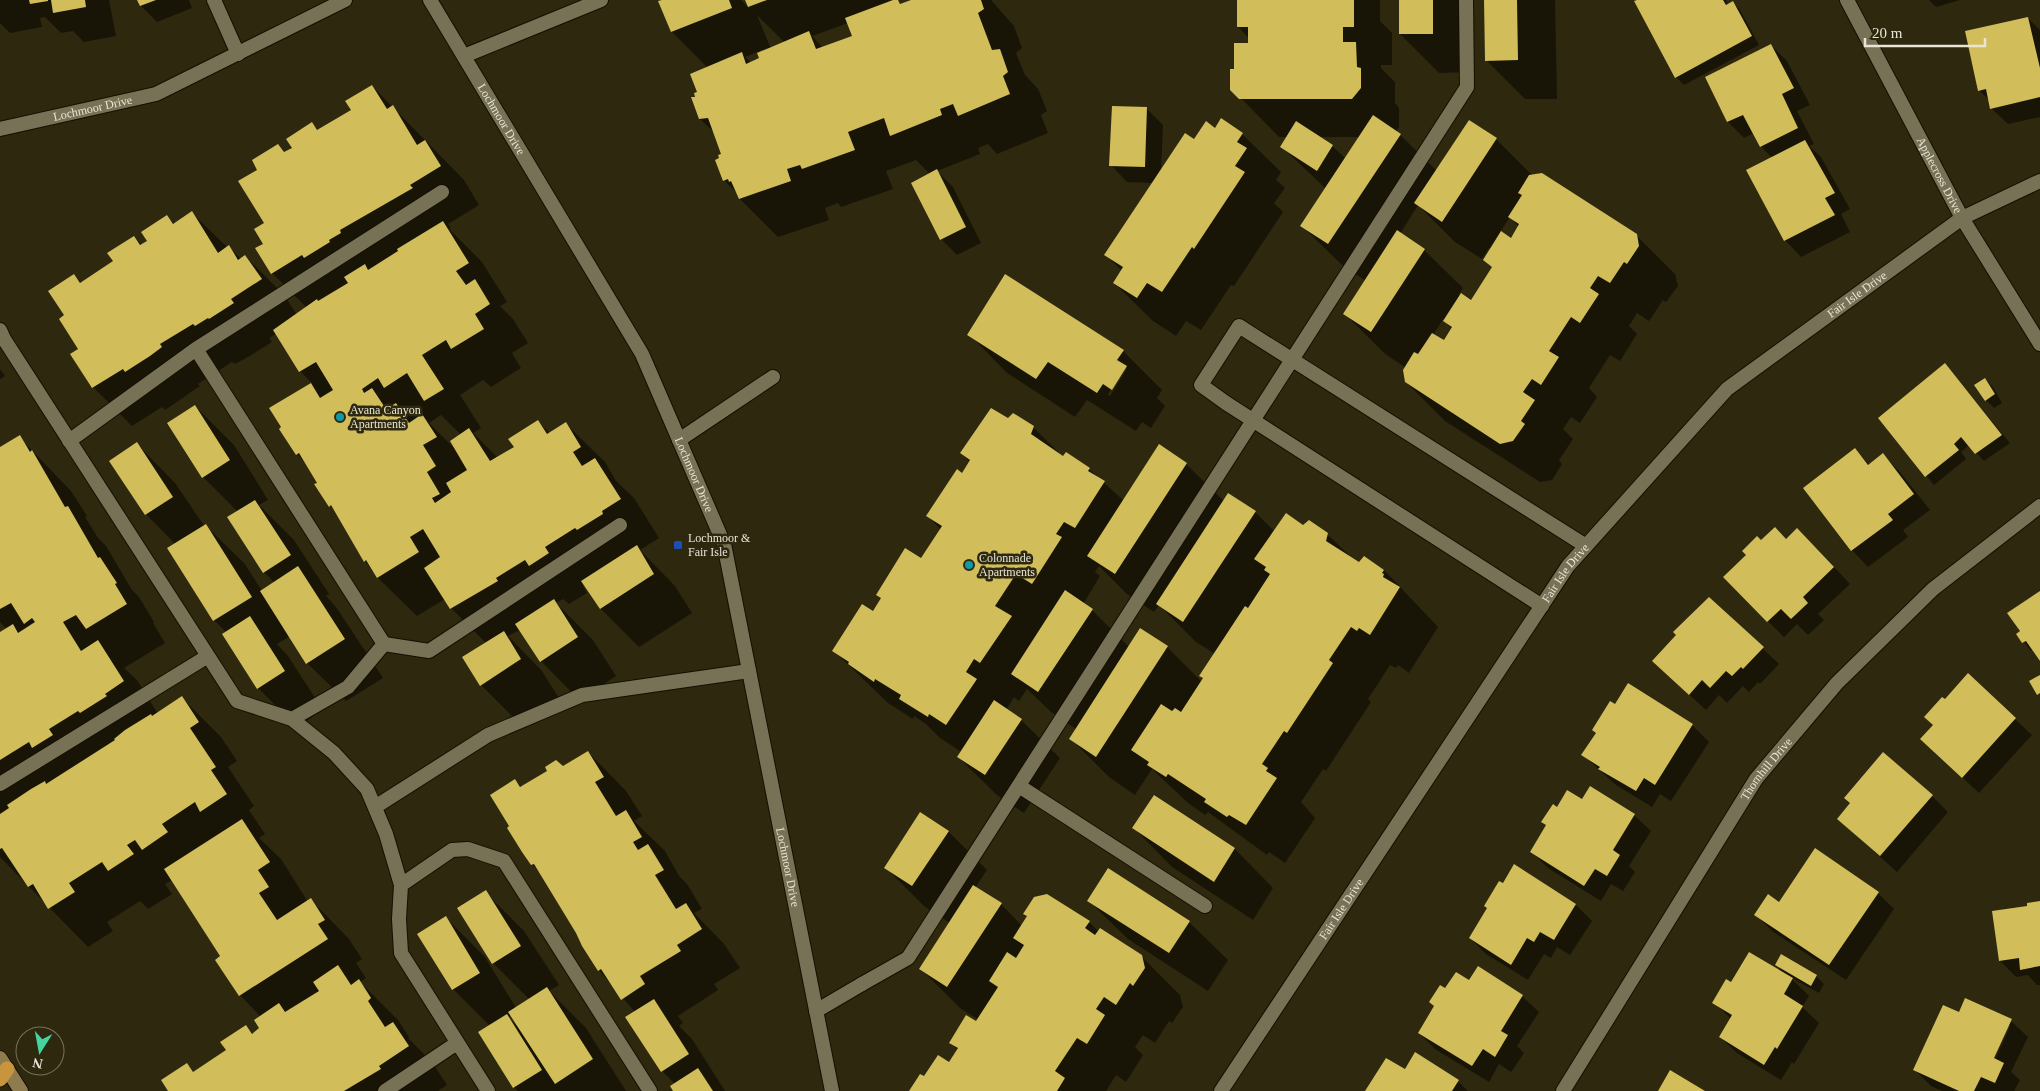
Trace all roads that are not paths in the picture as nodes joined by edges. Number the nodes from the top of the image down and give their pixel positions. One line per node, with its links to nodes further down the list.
1 (214, 0): 7 (street)
2 (345, 0): 7 (street, Lochmoor Drive)
3 (430, 0): 8 (street, Lochmoor Drive)
4 (601, 0): 8 (street)
5 (1466, 0): 16 (street)
6 (1847, 0): 12 (street, Applecross Drive)
7 (238, 54): 9 (street, Lochmoor Drive)
8 (464, 56): 19 (street, Lochmoor Drive)
9 (0, 129)
10 (2040, 181): 12 (street, Fair Isle Drive)
11 (442, 192): 15 (street)
12 (1962, 218): 14 (street, Applecross Drive); 23 (street, Fair Isle Drive)
13 (1, 337): 20 (street)
14 (2040, 344)
15 (196, 349): 20 (street); 25 (street)
16 (1293, 359): 18 (street); 18 (street); 23 (street)
17 (774, 377): 19 (street)
18 (1254, 421): 24 (street); 30 (street)
19 (679, 440): 27 (street, Lochmoor Drive)
20 (69, 441): 26 (street)
21 (2040, 506): 43 (street, Thornhill Drive)
22 (620, 525): 25 (street)
23 (1586, 546): 24 (street, Fair Isle Drive)
24 (1542, 606): 42 (street, Fair Isle Drive)
25 (384, 644): 28 (street)
26 (208, 656): 28 (street); 29 (street)
27 (749, 671): 31 (street); 34 (street, Lochmoor Drive)
28 (292, 719): 31 (street)
29 (0, 784)
30 (1019, 786): 33 (street); 34 (street)
31 (375, 807): 32 (street)
32 (401, 884): 35 (street); 40 (street)
33 (1206, 906)
34 (816, 1011): 41 (street, Lochmoor Drive)
35 (457, 1042): 38 (street); 39 (street)
36 (2, 1070): 37 (main road)
37 (21, 1091)
38 (385, 1091)
39 (488, 1091)
40 (650, 1091)
41 (832, 1091)
42 (1221, 1091)
43 (1563, 1091)

